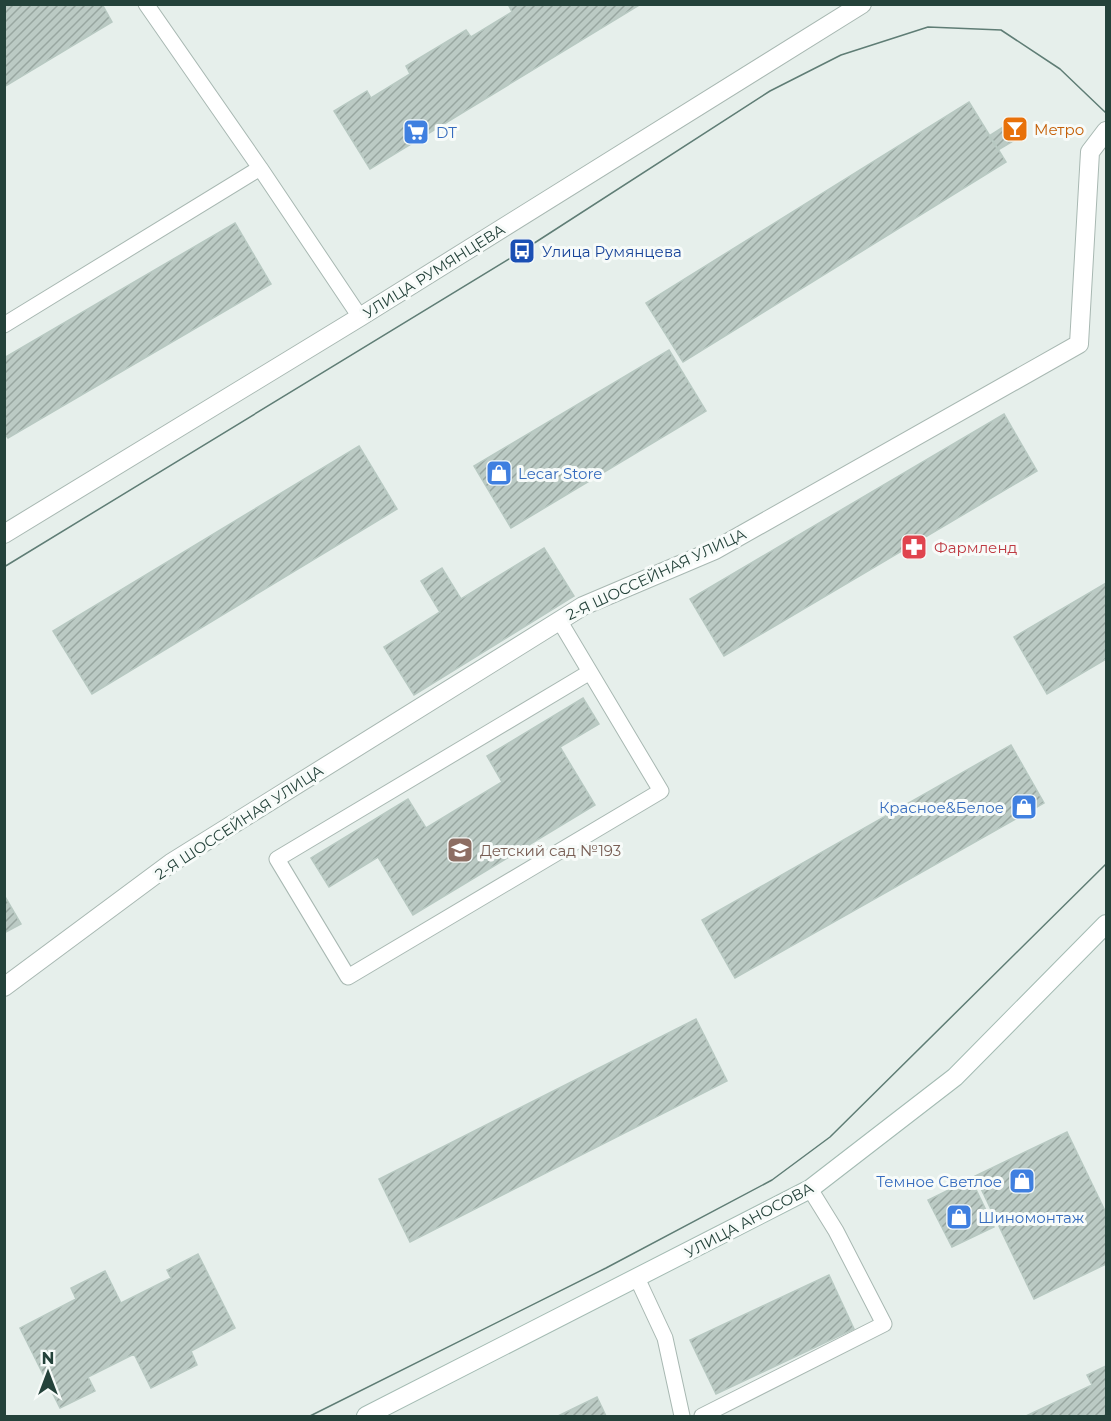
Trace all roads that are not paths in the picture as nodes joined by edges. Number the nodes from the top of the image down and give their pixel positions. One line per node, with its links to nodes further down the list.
1 (147, 4): 4 (lane)
2 (862, 4): 5 (street, УЛИЦА РУМЯНЦЕВА)
3 (1107, 131): 8 (street, 2-Я ШОССЕЙНАЯ УЛИЦА)
4 (260, 168): 5 (lane); 6 (lane)
5 (360, 317): 7 (street, УЛИЦА РУМЯНЦЕВА)
6 (4, 325)
7 (5, 533)
8 (559, 620): 9 (lane); 11 (street, 2-Я ШОССЕЙНАЯ УЛИЦА)
9 (590, 672): 9 (lane)
10 (1107, 924): 12 (street, УЛИЦА АНОСОВА)
11 (4, 987)
12 (810, 1189): 13 (street, УЛИЦА АНОСОВА); 16 (lane)
13 (637, 1278): 14 (street, УЛИЦА АНОСОВА); 15 (lane)
14 (366, 1416)
15 (682, 1416)
16 (702, 1416)

